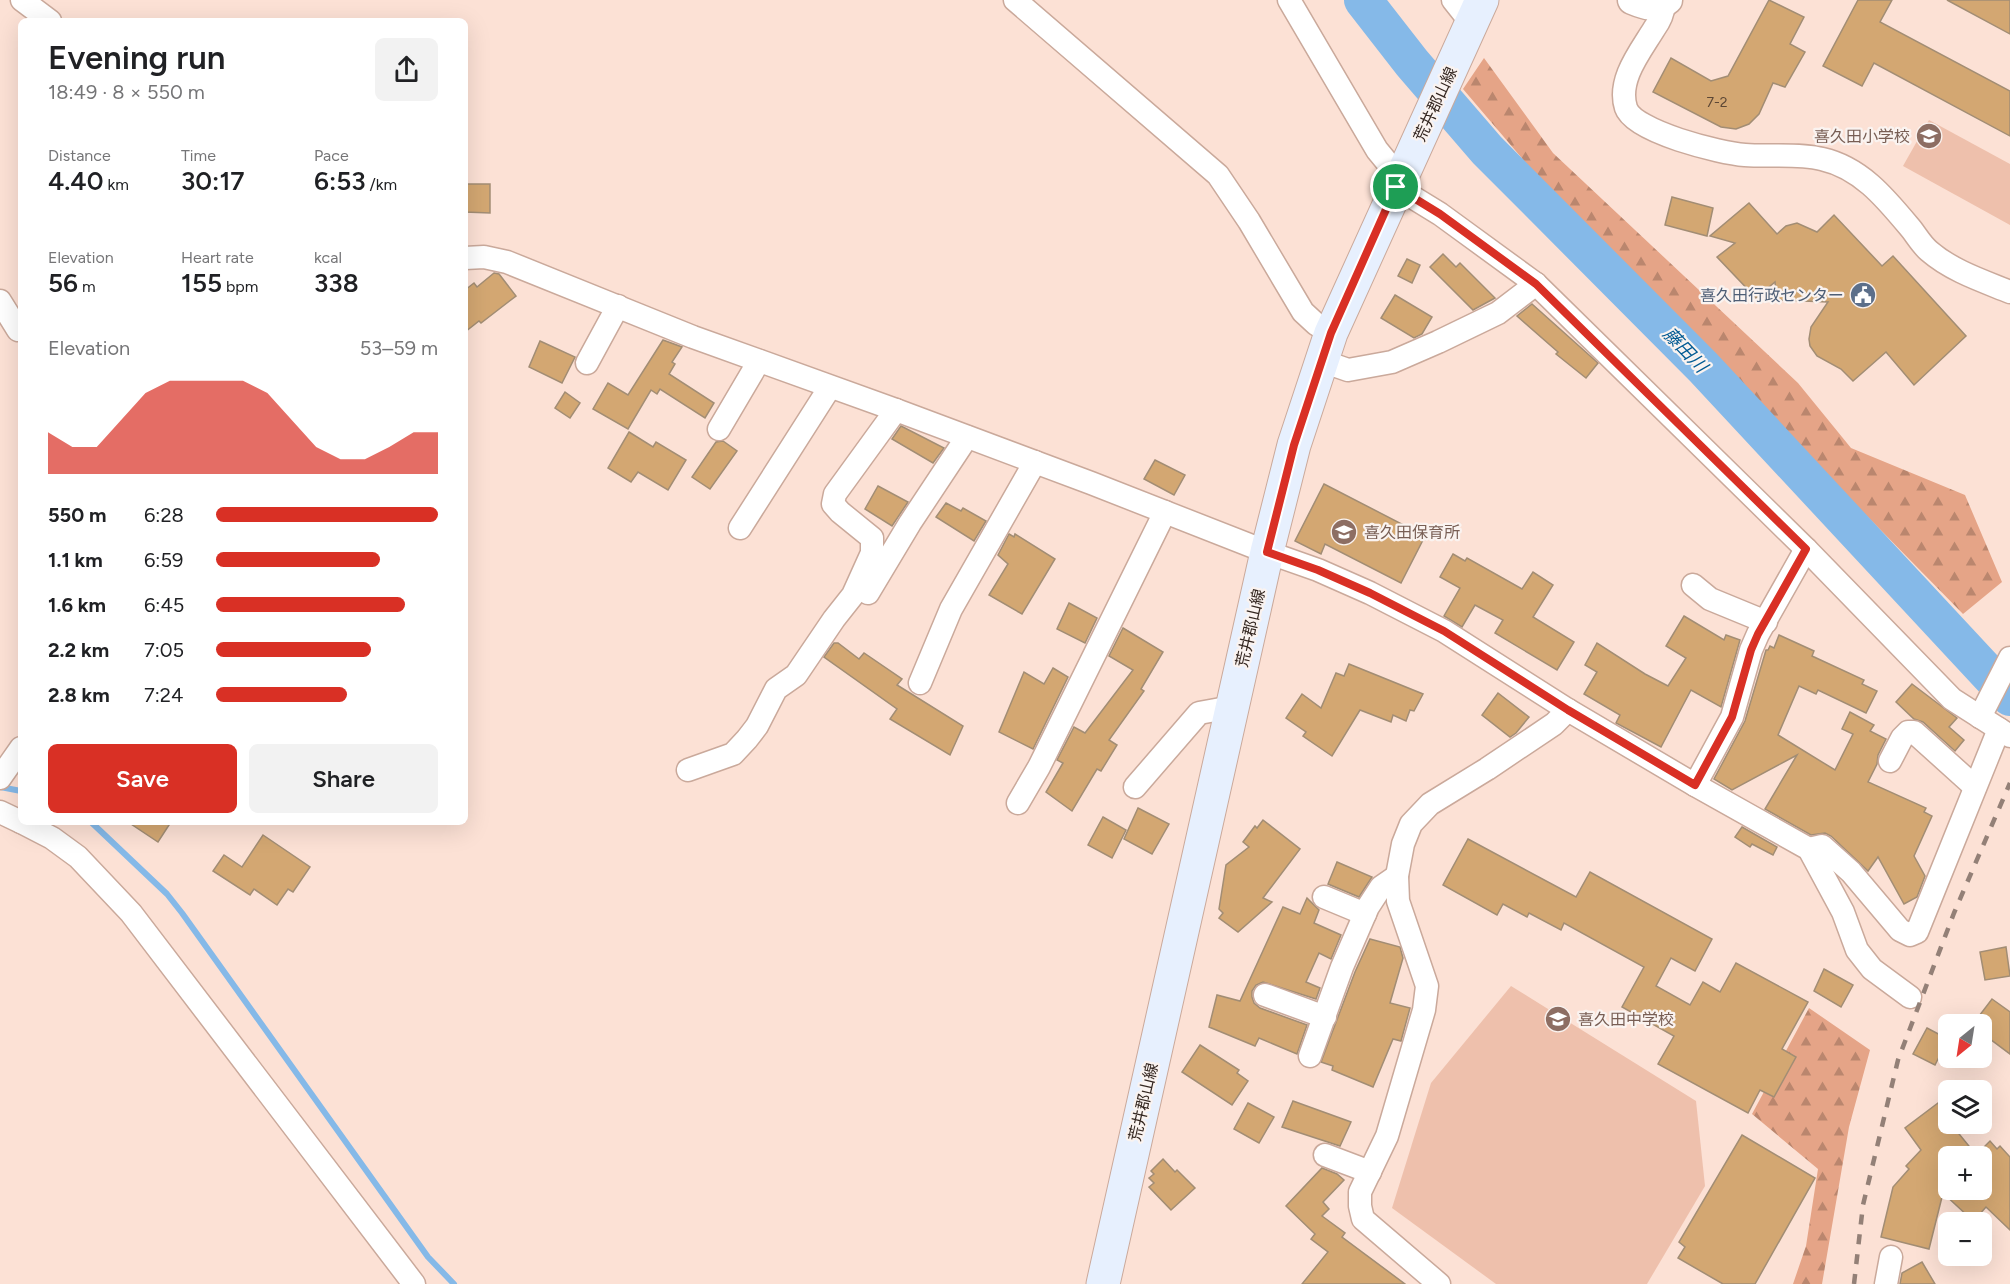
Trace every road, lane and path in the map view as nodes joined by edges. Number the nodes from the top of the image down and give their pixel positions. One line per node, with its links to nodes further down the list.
1 (22, 0): 7 (street)
2 (1015, 0): 15 (street)
3 (1289, 0): 8 (street)
4 (1632, 0): 5 (street)
5 (1666, 2): 11 (street)
6 (1467, 17): 8 (main road, 荒井郡山線)
7 (46, 18)
8 (1402, 175): 10 (street); 15 (main road, 荒井郡山線)
9 (468, 258): 13 (street)
10 (1536, 284): 15 (street); 25 (street)
11 (2010, 292)
12 (0, 301): 14 (street)
13 (618, 306): 16 (street); 17 (street)
14 (13, 331)
15 (1327, 347): 26 (main road, 荒井郡山線)
16 (759, 361): 18 (street); 20 (street)
17 (587, 363)
18 (830, 387): 19 (street); 24 (street)
19 (896, 410): 21 (street); 37 (street)
20 (718, 429)
21 (967, 437): 22 (street); 28 (street)
22 (1035, 462): 23 (street); 31 (street)
23 (1165, 512): 26 (street); 42 (street)
24 (740, 528)
25 (1806, 549): 29 (street); 34 (street)
26 (1267, 552): 32 (main road, 荒井郡山線); 33 (street)
27 (1693, 585): 29 (street)
28 (859, 607)
29 (1766, 622): 39 (street)
30 (2010, 658): 34 (street)
31 (920, 683)
32 (1232, 706): 40 (street); 59 (main road, 荒井郡山線)
33 (1568, 710): 39 (street); 47 (street)
34 (1996, 727): 41 (street)
35 (18, 752): 38 (street)
36 (1890, 761): 41 (street)
37 (688, 770)
38 (0, 778)
39 (1695, 785): 46 (street)
40 (1135, 787)
41 (1975, 787): 46 (street)
42 (1018, 803)
43 (0, 812): 44 (street)
44 (18, 821)
45 (27, 825): 58 (street)
46 (1809, 849): 51 (street)
47 (1397, 876): 49 (street); 55 (street)
48 (1324, 897): 49 (street)
49 (1365, 914): 52 (street)
50 (1265, 995): 52 (street)
51 (1910, 996)
52 (1326, 1017): 53 (street)
53 (1310, 1056)
54 (1325, 1155): 55 (street)
55 (1370, 1172): 57 (street)
56 (1891, 1257): 60 (street)
57 (1429, 1281)
58 (414, 1284)
59 (1103, 1284)
60 (1886, 1284)

